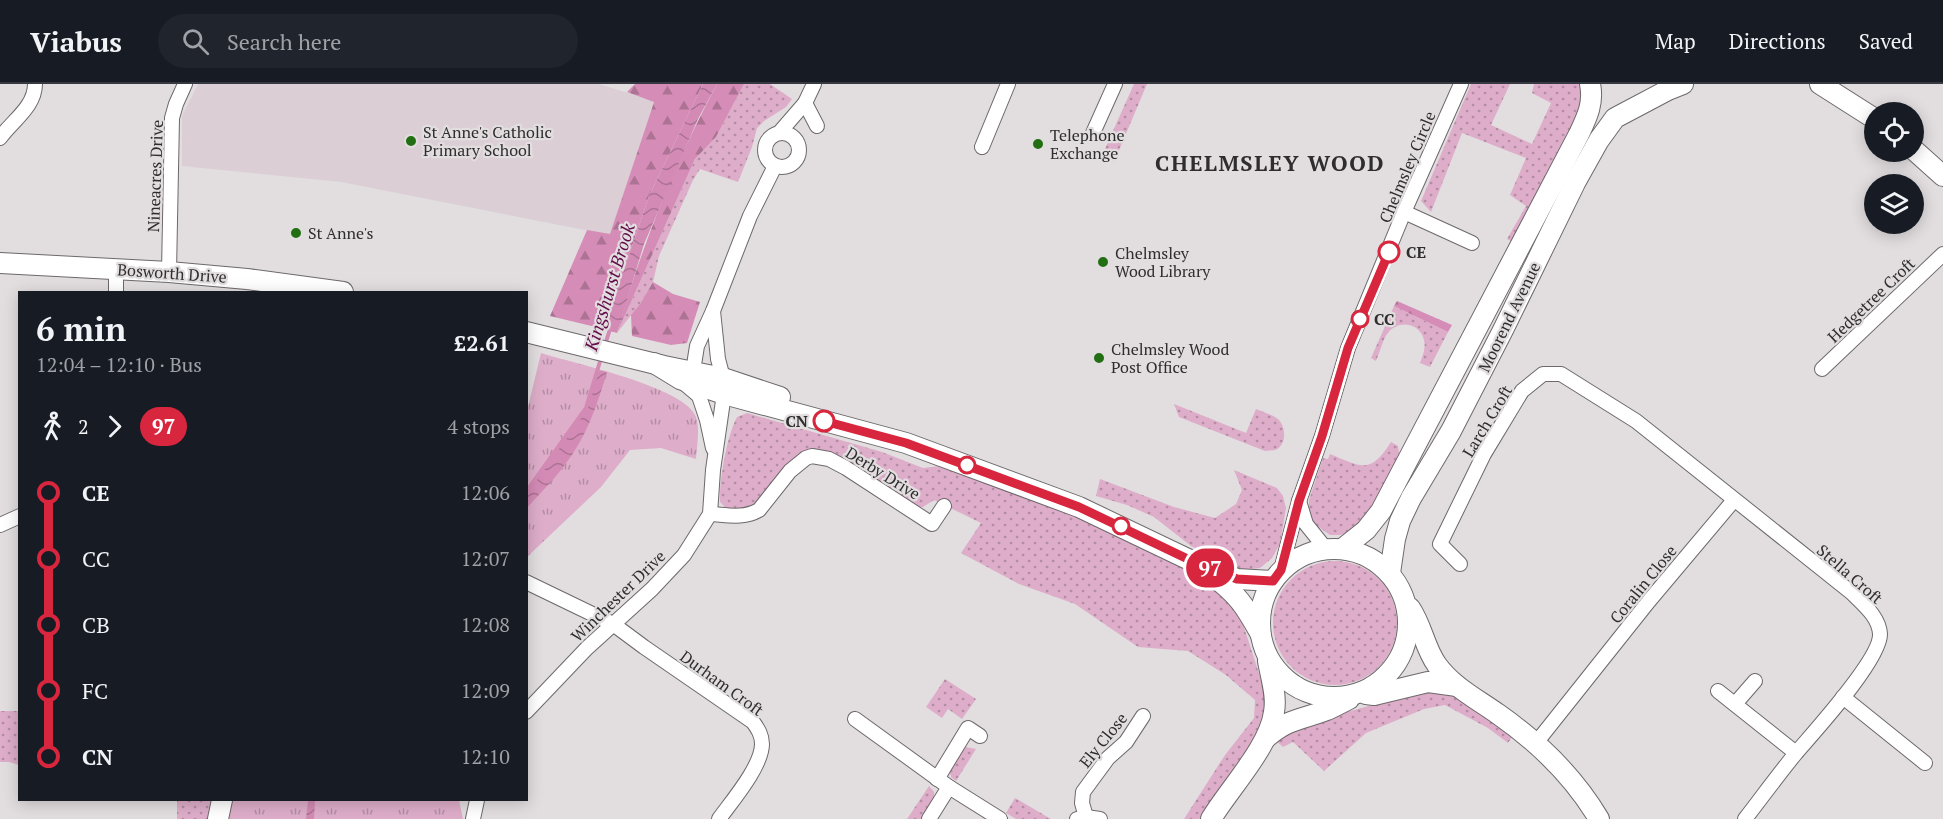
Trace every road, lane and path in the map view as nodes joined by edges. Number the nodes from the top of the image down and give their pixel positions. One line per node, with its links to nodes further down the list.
1 (35, 84): 16 (street)
2 (185, 84): 26 (street, Nineacres Drive)
3 (814, 84): 11 (street)
4 (1008, 84): 17 (street)
5 (1115, 84): 15 (street)
6 (1461, 84): 21 (street, Chelmsley Circle)
7 (1590, 84): 42 (street, Moorend Avenue)
8 (1646, 84): 10 (street)
9 (1820, 84): 12 (street)
10 (1679, 85): 45 (street, Moorend Avenue)
11 (805, 103): 13 (street); 14 (street)
12 (1864, 112)
13 (817, 126)
14 (779, 133): 19 (street); 19 (street)
15 (1094, 133)
16 (0, 138)
17 (982, 147)
18 (1924, 159): 20 (street)
19 (775, 166): 30 (street)
20 (1943, 176)
21 (1404, 212): 22 (street); 37 (street, Chelmsley Circle)
22 (1472, 243)
23 (1943, 254): 32 (street, Hedgetree Croft)
24 (0, 263): 25 (street, Bosworth Drive)
25 (116, 269): 26 (street, Bosworth Drive); 28 (street)
26 (169, 272): 27 (street, Bosworth Drive)
27 (310, 290): 29 (street, Bosworth Drive)
28 (116, 291)
29 (326, 291)
30 (713, 311): 33 (street); 34 (street)
31 (528, 332): 33 (street)
32 (1822, 369)
33 (686, 375): 34 (street); 34 (street); 35 (street, Winchester Drive)
34 (724, 386): 35 (street, Winchester Drive); 43 (street)
35 (714, 456): 39 (street, Winchester Drive)
36 (1734, 500): 44 (street, Larch Croft); 56 (street, Stella Croft); 63 (street, Coralin Close)
37 (1299, 501): 42 (street); 46 (street, Chelmsley Circle)
38 (944, 506): 39 (street, Derby Drive)
39 (710, 514): 49 (street, Winchester Drive)
40 (18, 517): 41 (street)
41 (0, 525)
42 (1334, 549): 45 (street); 46 (street)
43 (1194, 562): 46 (street); 50 (street)
44 (1460, 564)
45 (1390, 573): 48 (street)
46 (1277, 576): 50 (street)
47 (528, 583): 49 (street, Durham Croft)
48 (1405, 600): 53 (street); 55 (street)
49 (613, 624): 58 (street, Winchester Drive); 73 (street, Durham Croft)
50 (1260, 633): 51 (street)
51 (1267, 656): 55 (street); 62 (street)
52 (1755, 681): 57 (street)
53 (1457, 686): 55 (street); 63 (street)
54 (1718, 691): 57 (street)
55 (1358, 695): 62 (street)
56 (1843, 697): 64 (street, Stella Croft); 65 (street)
57 (1735, 704): 64 (street)
58 (528, 710)
59 (1143, 716): 70 (street, Ely Close)
60 (855, 719): 66 (street)
61 (980, 736): 66 (street)
62 (1266, 738): 76 (street)
63 (1536, 743): 77 (street)
64 (1796, 753): 78 (street, Stella Croft)
65 (1925, 763)
66 (937, 779): 67 (street)
67 (949, 787): 74 (street); 75 (street)
68 (222, 801): 71 (street)
69 (477, 801): 72 (street)
70 (1088, 818)
71 (218, 819)
72 (473, 819)
73 (719, 819)
74 (929, 819)
75 (1000, 819)
76 (1211, 819)
77 (1599, 819)
78 (1745, 819)

